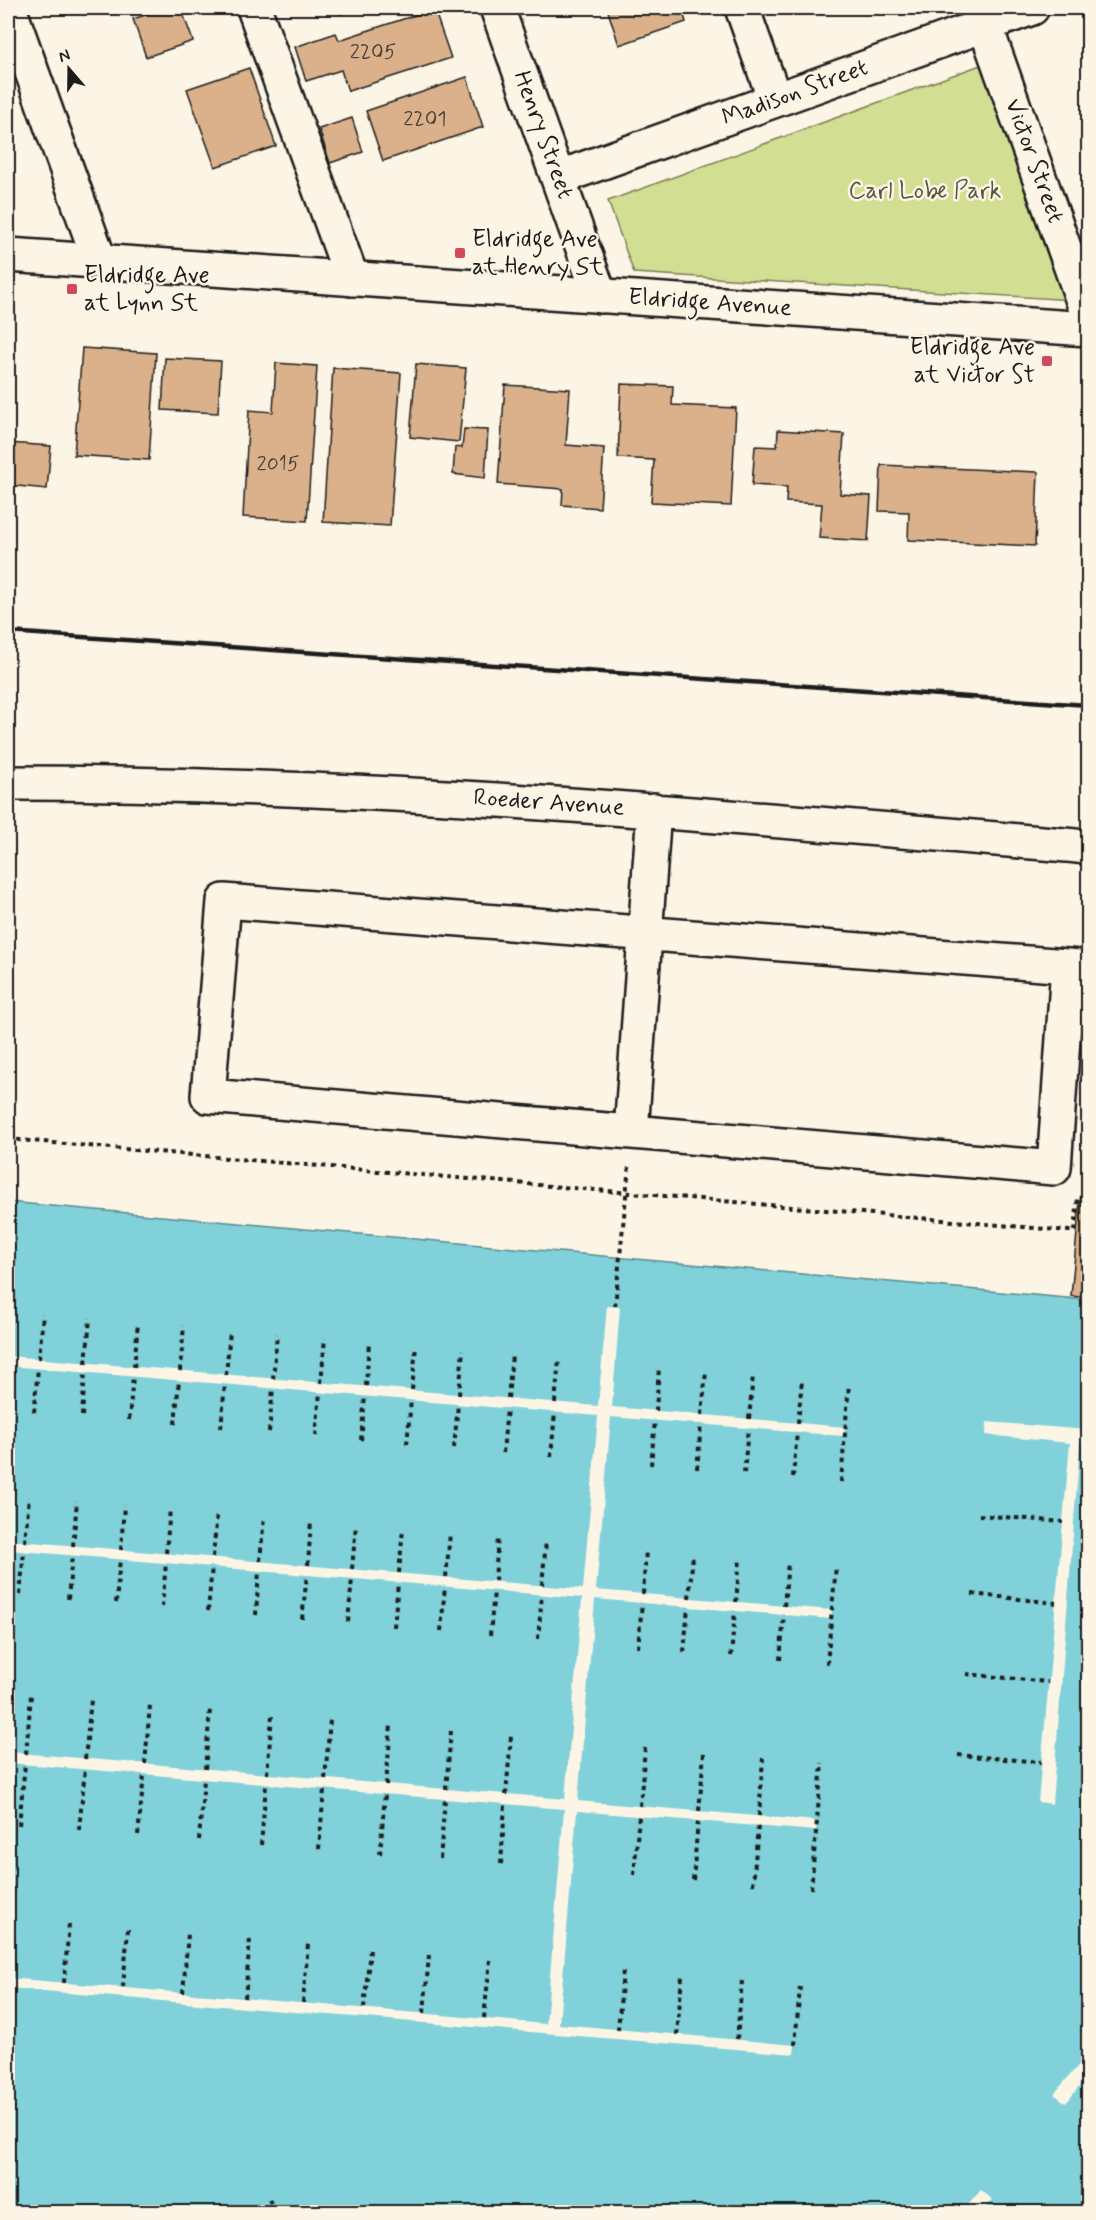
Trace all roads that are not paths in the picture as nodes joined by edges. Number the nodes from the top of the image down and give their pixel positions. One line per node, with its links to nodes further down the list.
1 (9, 8): 10 (street)
2 (254, 8): 11 (street)
3 (497, 8): 8 (street, Henry Street)
4 (742, 8): 7 (street)
5 (1032, 8): 6 (street, Madison Street)
6 (982, 16): 7 (street, Madison Street); 13 (street, Victor Street)
7 (776, 100): 8 (street, Madison Street)
8 (558, 178): 12 (street, Henry Street)
9 (8, 255): 10 (street, Eldridge Avenue)
10 (100, 262): 11 (street, Eldridge Avenue)
11 (352, 279): 12 (street, Eldridge Avenue)
12 (600, 296): 14 (street, Eldridge Avenue)
13 (1089, 315)
14 (1089, 329)
15 (8, 783): 16 (street, Roeder Avenue)
16 (654, 810): 17 (street, Roeder Avenue); 18 (street)
17 (1089, 847)
18 (645, 934): 19 (street); 20 (street); 20 (street)
19 (1078, 967): 20 (street)
20 (631, 1132)

